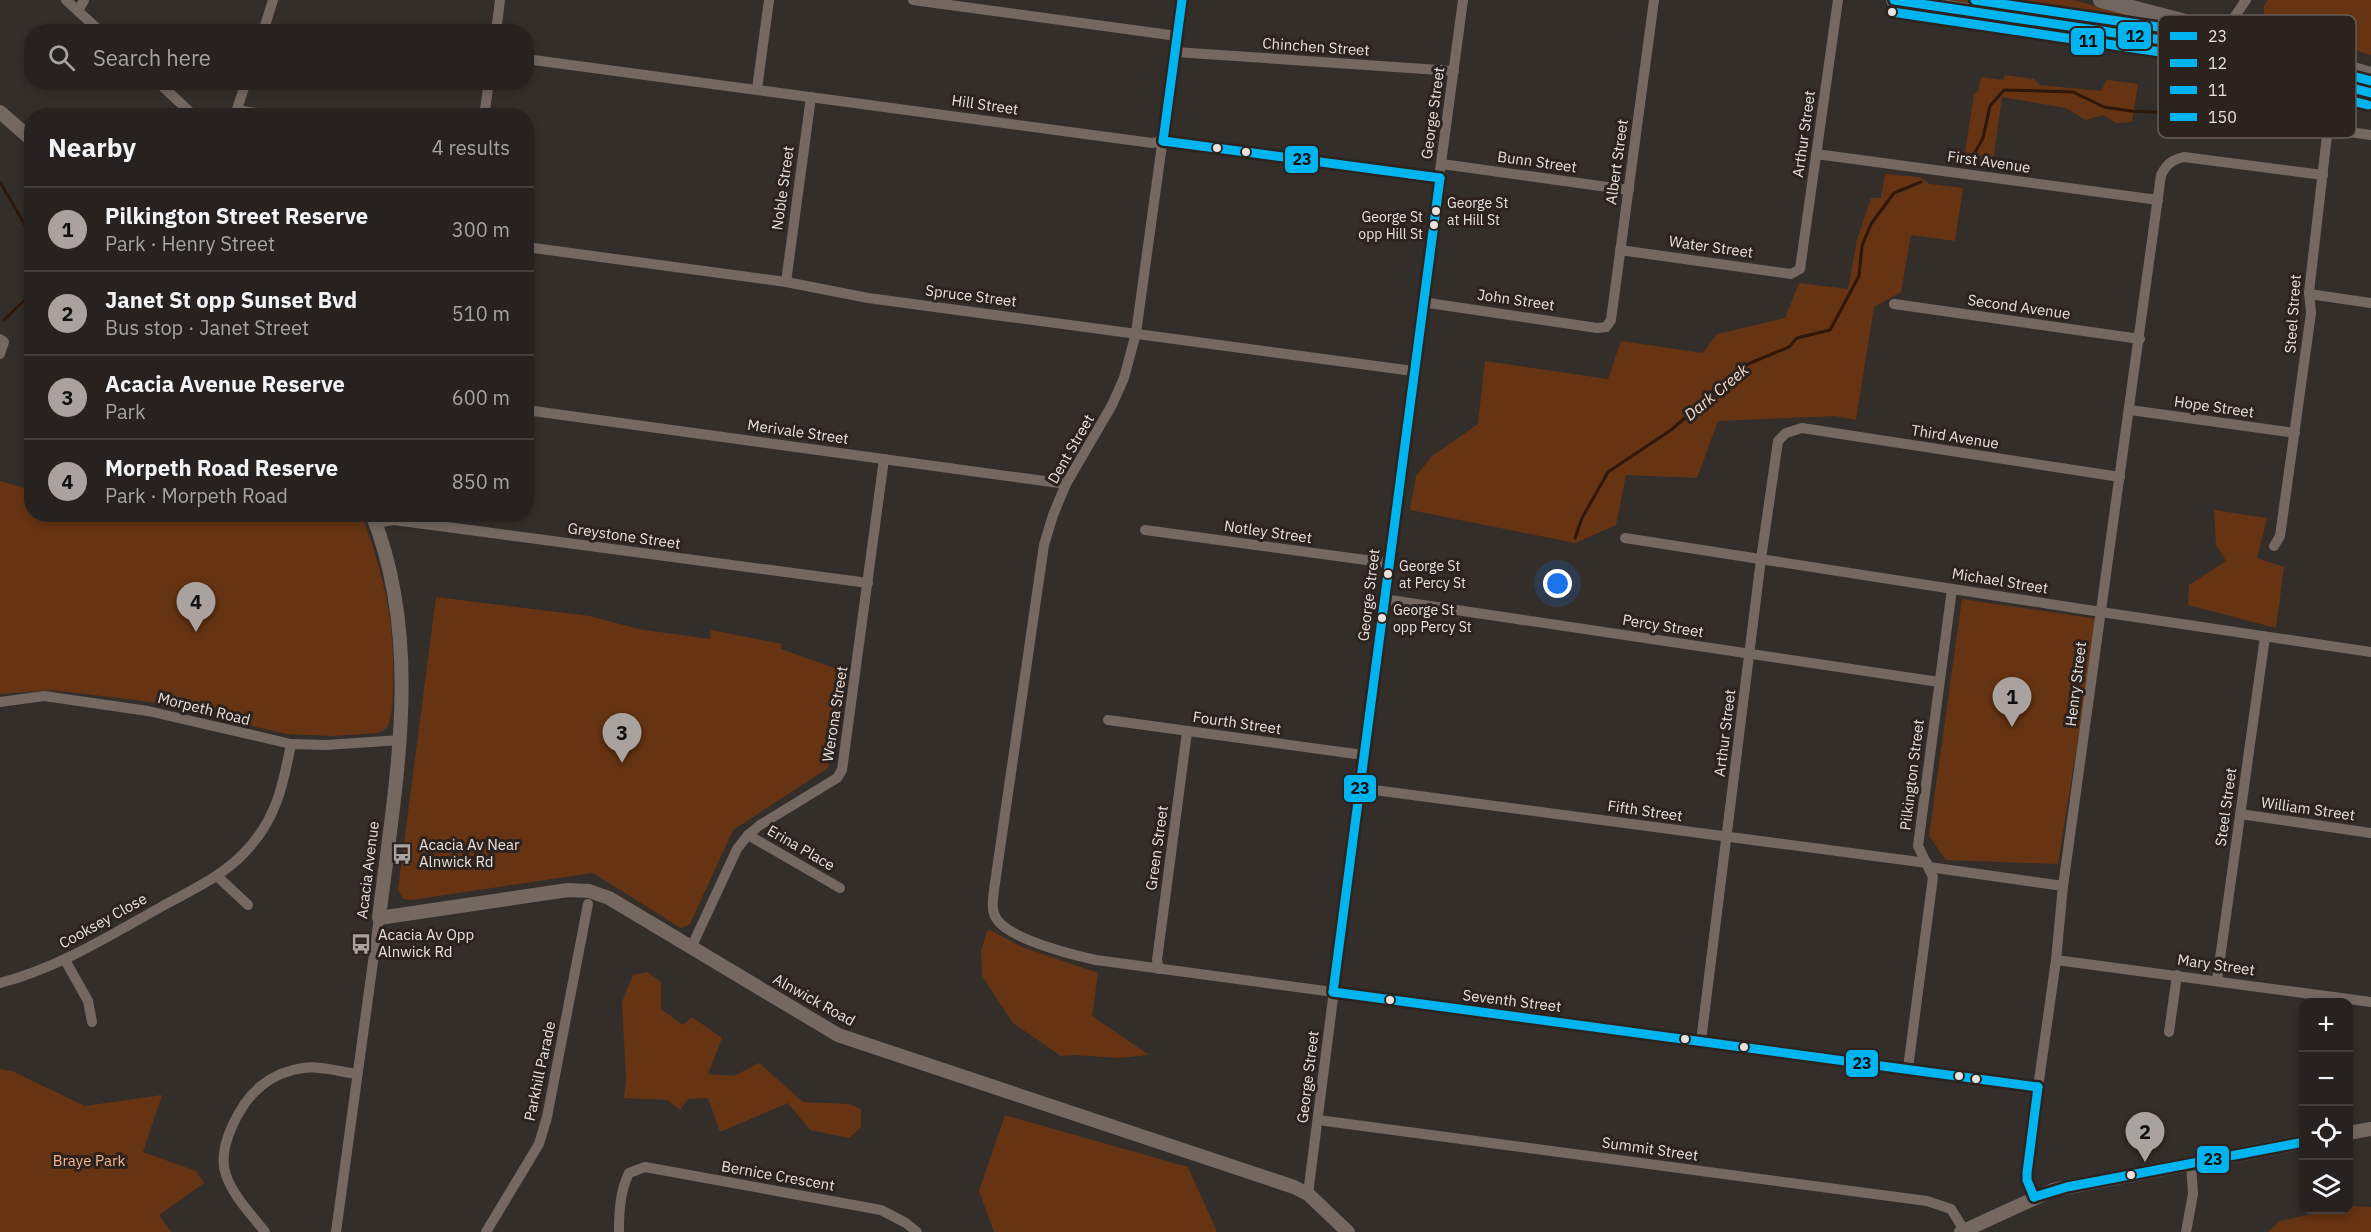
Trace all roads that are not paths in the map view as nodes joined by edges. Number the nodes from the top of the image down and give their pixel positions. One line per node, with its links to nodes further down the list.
1 (66, 0): 14 (street)
2 (84, 0): 14 (street)
3 (273, 0): 18 (street)
4 (500, 0): 19 (street)
5 (769, 0): 27 (street)
6 (913, 0): 20 (street)
7 (1182, 0): 20 (street, Dent Street)
8 (1463, 0): 25 (street, George Street)
9 (1654, 0): 47 (street, Albert Street)
10 (1839, 0): 43 (street, Arthur Street)
11 (1894, 0): 21 (highway)
12 (2101, 0): 15 (highway)
13 (2246, 0): 16 (street)
14 (78, 11): 17 (street)
15 (2159, 15)
16 (2236, 15)
17 (92, 24)
18 (266, 24)
19 (497, 24)
20 (1177, 36): 22 (street, Dent Street)
21 (2158, 41)
22 (1175, 52): 25 (street, Chinchen Street); 42 (street, Dent Street)
23 (534, 60): 27 (street, Hill Street)
24 (2356, 70): 26 (highway)
25 (1454, 71): 44 (street, George Street)
26 (2371, 75)
27 (757, 89): 33 (street, Hill Street)
28 (2356, 89): 32 (highway)
29 (166, 90): 34 (street)
30 (243, 90): 35 (street)
31 (488, 90): 36 (street)
32 (2371, 93)
33 (811, 97): 42 (street, Hill Street); 52 (street, Noble Street)
34 (186, 108)
35 (238, 108)
36 (485, 108)
37 (0, 112): 38 (street)
38 (24, 133)
39 (2356, 133): 40 (street)
40 (2371, 135)
41 (2327, 138): 45 (street, Steel Street)
42 (1163, 141): 46 (street, Hill Street); 58 (street, Dent Street)
43 (1816, 154): 48 (street, First Avenue); 51 (street, Arthur Street)
44 (1442, 164): 46 (street, George Street); 47 (street, Bunn Street)
45 (2323, 175): 48 (street, Henry Street); 53 (street, Steel Street)
46 (1440, 178): 54 (street, George Street)
47 (1629, 190): 50 (street, Albert Street)
48 (2158, 200): 59 (street, Henry Street)
49 (534, 248): 52 (street, Spruce Street)
50 (1620, 250): 51 (street, Water Street); 57 (street, Albert Street)
51 (1798, 272)
52 (786, 282): 58 (street, Spruce Street)
53 (2309, 294): 55 (street); 66 (street, Steel Street)
54 (1422, 302): 57 (street, John Street); 62 (street, George Street)
55 (2371, 303)
56 (1894, 304): 59 (street, Second Avenue)
57 (1606, 327)
58 (1136, 333): 62 (street, Spruce Street); 69 (street, Dent Street)
59 (2140, 339): 63 (street, Henry Street)
60 (2, 340): 61 (street)
61 (0, 354)
62 (1413, 371): 76 (street, George Street)
63 (2130, 410): 66 (street, Hope Street); 68 (street, Henry Street)
64 (534, 411): 67 (street, Merivale Street)
65 (1786, 433): 68 (street, Third Avenue); 75 (street, Arthur Street)
66 (2295, 433): 74 (street, Steel Street)
67 (884, 459): 69 (street, Merivale Street); 77 (street, Werona Street)
68 (2120, 477): 80 (street, Henry Street)
69 (1066, 484): 102 (street, Dent Street)
70 (375, 522): 88 (street, Acacia Avenue)
71 (409, 522): 77 (street, Greystone Street)
72 (1145, 530): 76 (street, Notley Street)
73 (1625, 538): 75 (street, Michael Street)
74 (2274, 546)
75 (1761, 559): 78 (street, Michael Street); 83 (street, Arthur Street)
76 (1388, 563): 79 (street, George Street)
77 (868, 583): 94 (street, Werona Street)
78 (1952, 589): 80 (street, Michael Street); 84 (street, Pilkington Street)
79 (1383, 598): 83 (street, Percy Street); 90 (street, George Street)
80 (2101, 612): 81 (street, Michael Street); 98 (street, Henry Street)
81 (2265, 637): 82 (street, Michael Street); 92 (street, Steel Street)
82 (2371, 652)
83 (1750, 655): 84 (street, Percy Street); 95 (street, Arthur Street)
84 (1939, 682): 96 (street, Pilkington Street)
85 (0, 702): 89 (street, Morpeth Road)
86 (1108, 720): 87 (street, Fourth Street)
87 (1187, 732): 90 (street, Fourth Street); 107 (street, Green Street)
88 (401, 740): 89 (street, Morpeth Road); 103 (street, Acacia Avenue)
89 (291, 744): 97 (street, Cooksey Close)
90 (1363, 755): 91 (street, George Street)
91 (1359, 788): 95 (street, Fifth Street); 111 (street, George Street)
92 (2240, 814): 93 (street, William Street); 109 (street, Steel Street)
93 (2371, 833)
94 (748, 835): 99 (street, Erina Place); 104 (street, Werona Street)
95 (1728, 837): 96 (street, Fifth Street); 115 (street, Arthur Street)
96 (1928, 865): 98 (street, Fifth Street); 116 (street, Pilkington Street)
97 (217, 876): 101 (street); 105 (street, Cooksey Close)
98 (2063, 886): 106 (street, Henry Street)
99 (840, 888)
100 (588, 904): 129 (street, Parkhill Parade)
101 (248, 905)
102 (994, 914): 107 (street, Seventh Street)
103 (379, 918): 104 (street, Alnwick Road); 117 (street, Acacia Avenue)
104 (691, 948): 124 (street, Alnwick Road)
105 (65, 960): 110 (street, Cooksey Close); 113 (street)
106 (2056, 960): 108 (street, Mary Street); 118 (street, Henry Street)
107 (1159, 969): 111 (street, Seventh Street)
108 (2177, 975): 109 (street, Mary Street); 114 (street)
109 (2217, 980): 112 (street, Mary Street)
110 (0, 983)
111 (1333, 992): 115 (street, Seventh Street); 119 (street, George Street)
112 (2371, 1002)
113 (93, 1022)
114 (2169, 1032)
115 (1701, 1041): 116 (street, Seventh Street)
116 (1908, 1068): 118 (street, Seventh Street)
117 (357, 1074): 127 (street); 128 (street, Acacia Avenue)
118 (2038, 1087): 125 (street, Henry Street)
119 (1318, 1120): 124 (street, George Street); 126 (street, Summit Street)
120 (2371, 1129): 121 (street)
121 (2353, 1132)
122 (2299, 1143): 123 (street)
123 (2191, 1163): 125 (street); 133 (street)
124 (1308, 1194): 132 (street)
125 (2034, 1197): 126 (street)
126 (1963, 1231)
127 (265, 1232)
128 (336, 1232)
129 (486, 1232)
130 (619, 1232): 131 (street, Bernice Crescent)
131 (917, 1232)
132 (1348, 1232)
133 (2186, 1232)

